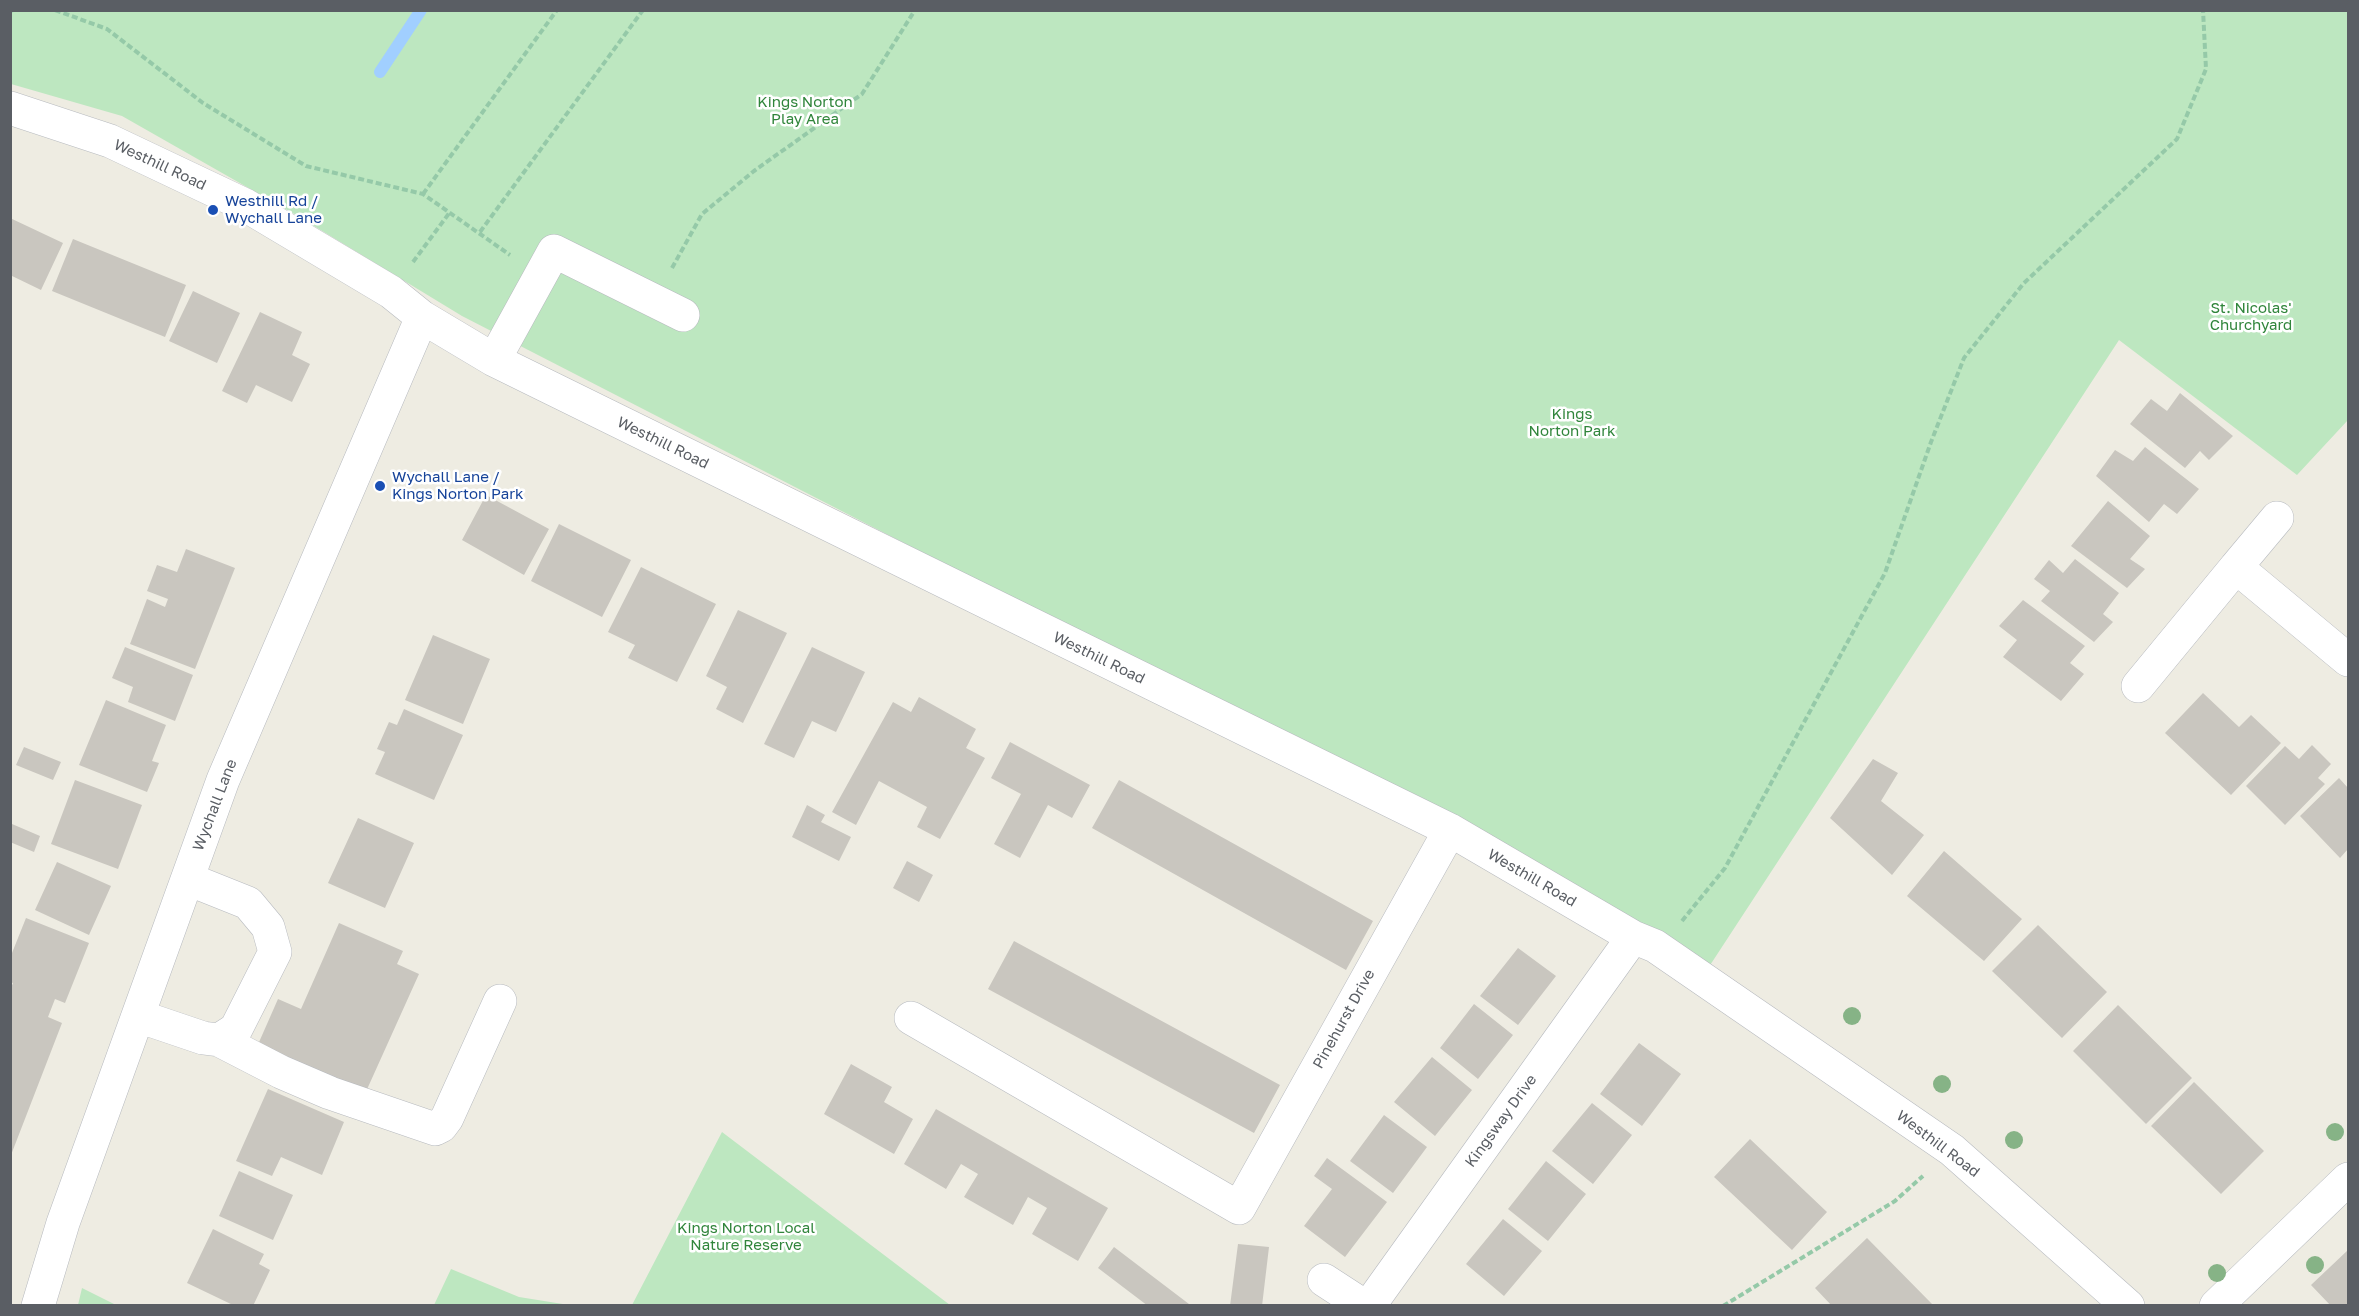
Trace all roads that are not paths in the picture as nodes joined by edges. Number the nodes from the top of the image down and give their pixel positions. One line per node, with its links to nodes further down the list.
1 (10, 108): 3 (street, Westhill Road)
2 (683, 315): 4 (street)
3 (422, 317): 4 (street, Westhill Road); 10 (street, Wychall Lane)
4 (494, 360): 9 (street, Westhill Road)
5 (2277, 518): 6 (street)
6 (2236, 567): 7 (street); 8 (street)
7 (2349, 660)
8 (2138, 686)
9 (1450, 830): 11 (street, Westhill Road); 14 (street, Pinehurst Drive)
10 (188, 879): 13 (street, Wychall Lane); 15 (street)
11 (1633, 937): 20 (street, Kingsway Drive); 21 (street, Westhill Road)
12 (500, 1001): 15 (street)
13 (138, 1016): 15 (street); 18 (street, Wychall Lane)
14 (910, 1018)
15 (219, 1040)
16 (2349, 1179): 22 (street)
17 (1324, 1280): 19 (street)
18 (38, 1305)
19 (1364, 1305)
20 (1369, 1305)
21 (2128, 1305)
22 (2216, 1305)

